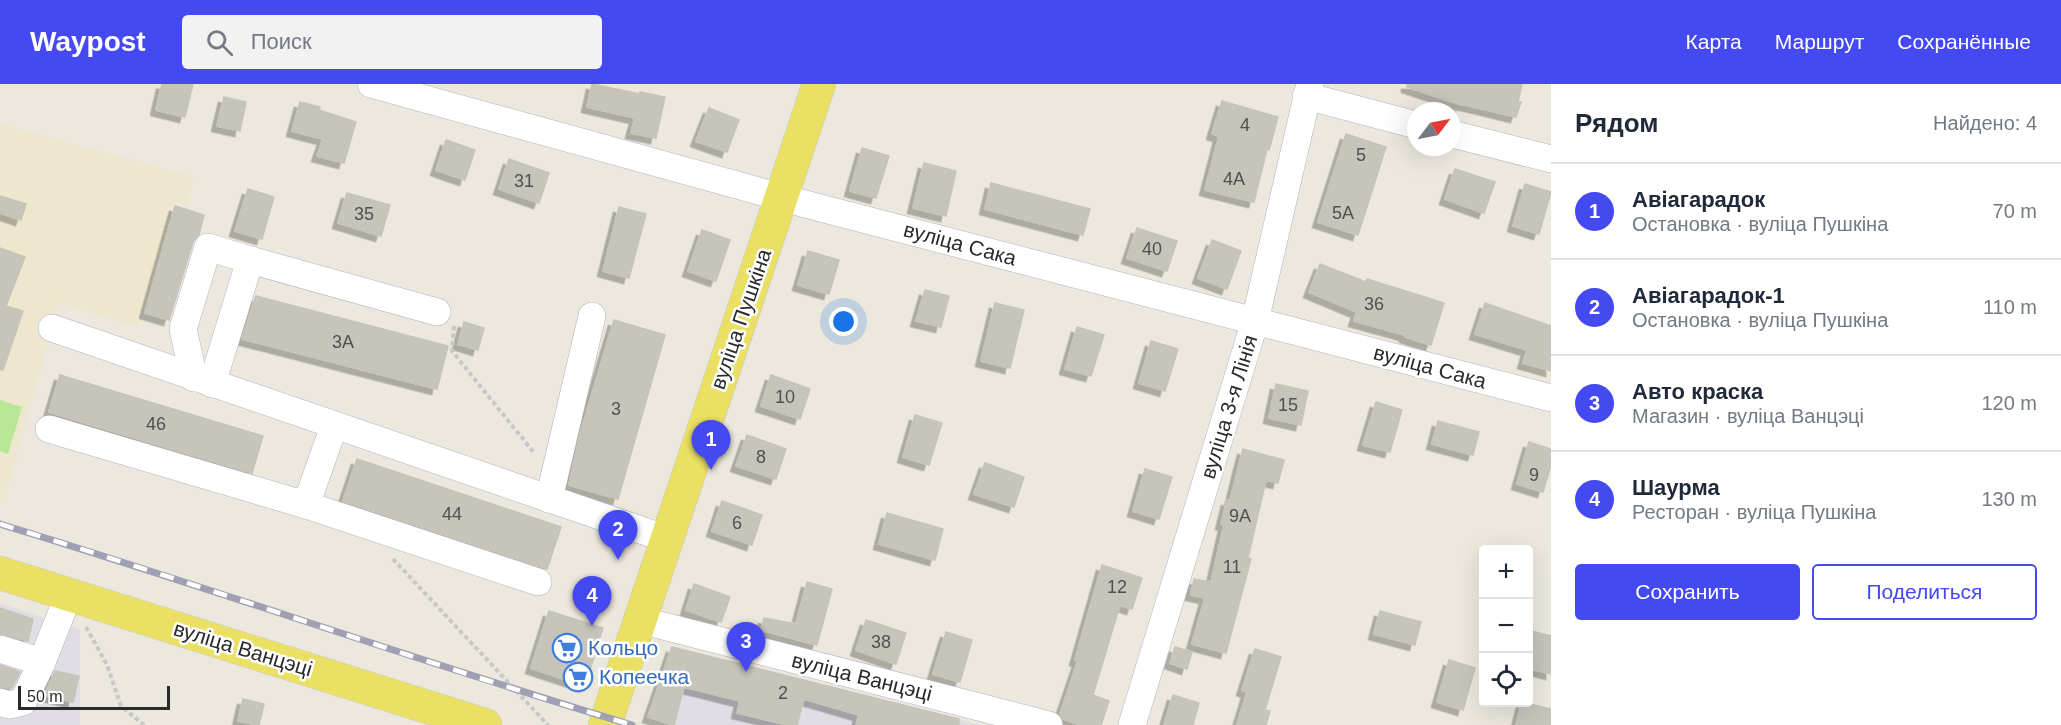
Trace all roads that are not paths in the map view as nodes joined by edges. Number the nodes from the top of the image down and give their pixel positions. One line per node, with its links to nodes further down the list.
1 (371, 84): 3 (street, вуліца Сака)
2 (819, 84): 8 (main road, вуліца Пушкіна)
3 (410, 89): 8 (street, вуліца Сака)
4 (1308, 90): 5 (street); 12 (street, вуліца 3-я Лінія)
5 (1407, 121)
6 (1461, 136): 7 (street)
7 (1551, 159)
8 (782, 198): 12 (street, вуліца Сака); 20 (main road, вуліца Пушкіна)
9 (250, 260): 10 (street); 14 (street); 14 (street)
10 (437, 312)
11 (592, 316): 18 (street)
12 (1255, 321): 15 (street, вуліца Сака); 31 (street, вуліца 3-я Лінія)
13 (52, 328): 14 (street)
14 (203, 381): 16 (street)
15 (1551, 398)
16 (334, 426): 18 (street); 19 (street)
17 (49, 429): 19 (street)
18 (551, 488): 20 (street)
19 (306, 505): 22 (street)
20 (667, 539): 24 (main road, вуліца Пушкіна)
21 (0, 573): 23 (main road, вуліца Ванцэці)
22 (538, 582)
23 (75, 606): 26 (street); 28 (main road, вуліца Ванцэці)
24 (640, 620): 29 (main road, вуліца Пушкіна); 30 (street, вуліца Ванцэці)
25 (0, 649): 26 (street)
26 (42, 662): 27 (street)
27 (0, 702)
28 (485, 725)
29 (605, 725)
30 (1049, 725)
31 (1132, 725)

